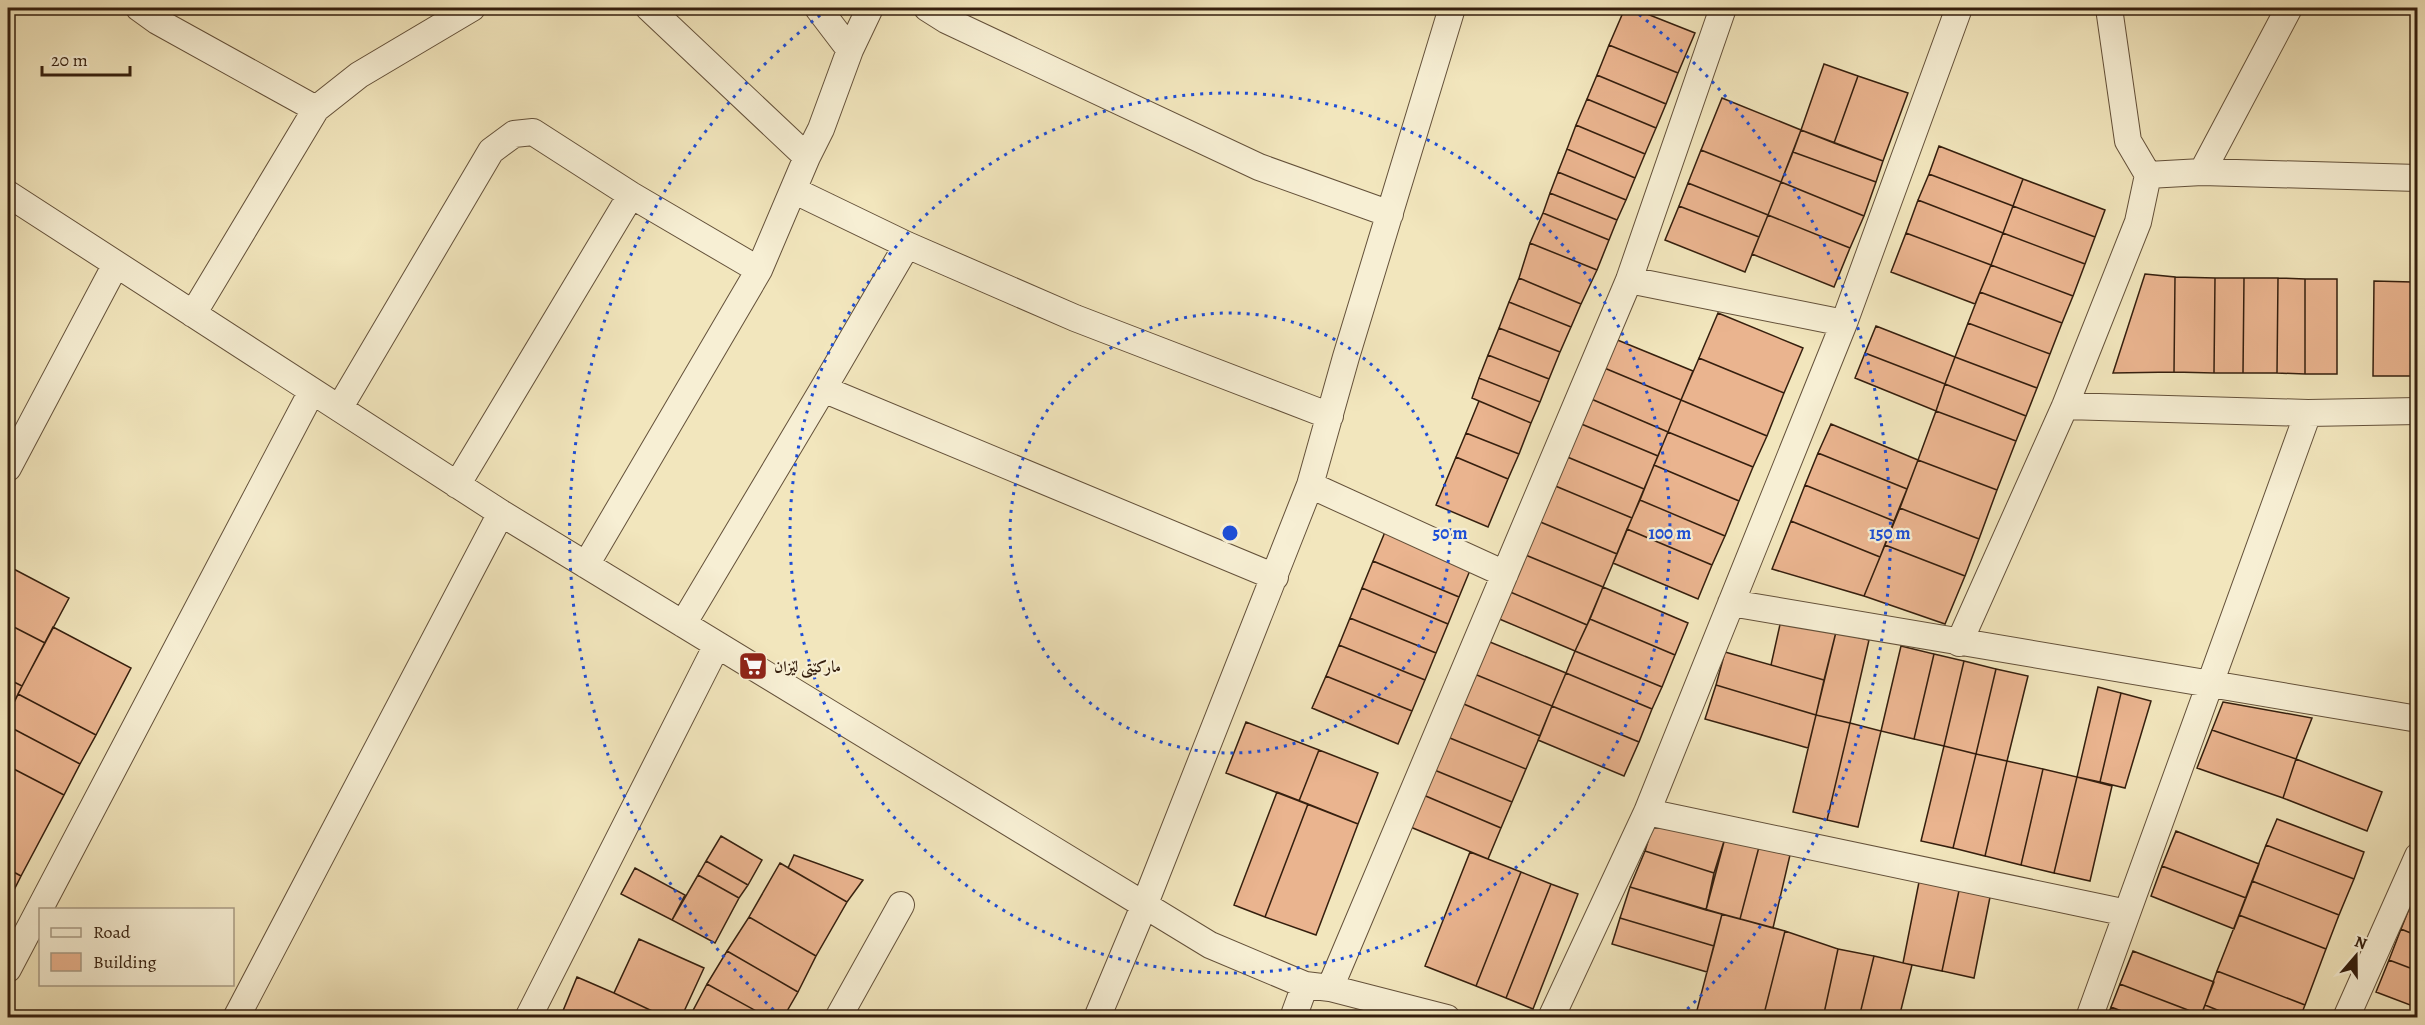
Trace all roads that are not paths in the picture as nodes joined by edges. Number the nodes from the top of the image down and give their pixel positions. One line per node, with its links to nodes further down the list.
1 (472, 8): 13 (street)
2 (650, 8): 14 (street)
3 (818, 8): 12 (street)
4 (870, 8): 12 (street)
5 (927, 8): 21 (street)
6 (1724, 8): 25 (street)
7 (1959, 8): 27 (street)
8 (2109, 8): 16 (street)
9 (2289, 8): 15 (street)
10 (1443, 10): 21 (street)
11 (153, 12): 13 (street)
12 (850, 50): 14 (street)
13 (316, 109): 26 (street)
14 (807, 157): 18 (street)
15 (2202, 172): 16 (street); 17 (street)
16 (2148, 175): 30 (street)
17 (2418, 178)
18 (793, 190): 22 (street); 24 (street)
19 (8, 194): 23 (street)
20 (631, 195): 24 (street); 31 (street); 36 (street)
21 (1390, 214): 34 (street)
22 (907, 245): 28 (street); 34 (street)
23 (116, 264): 26 (street); 35 (street)
24 (759, 270): 39 (street)
25 (1629, 280): 27 (street); 40 (street)
26 (193, 314): 29 (street)
27 (1844, 323): 42 (street)
28 (823, 389): 41 (street); 43 (street)
29 (312, 391): 31 (street); 52 (street)
30 (2065, 406): 33 (street); 44 (street)
31 (340, 407): 36 (street)
32 (2418, 411): 33 (street)
33 (2308, 413): 46 (street)
34 (1330, 416): 37 (street)
35 (8, 468)
36 (457, 485): 38 (street)
37 (1310, 486): 40 (street); 41 (street)
38 (501, 513): 39 (street); 58 (street)
39 (586, 565): 43 (street)
40 (1505, 574): 57 (street)
41 (1275, 577): 51 (street)
42 (1731, 603): 44 (street); 48 (street)
43 (683, 624): 45 (street)
44 (1959, 642): 46 (street)
45 (717, 645): 51 (street); 59 (street)
46 (2209, 684): 47 (street); 54 (street)
47 (2418, 719)
48 (1647, 812): 54 (street); 64 (street)
49 (2418, 856): 66 (street)
50 (901, 904): 60 (street)
51 (1144, 906): 56 (street); 61 (street)
52 (40, 908)
53 (39, 910): 55 (street)
54 (2127, 913): 65 (street)
55 (8, 969)
56 (1305, 985): 57 (street); 62 (street)
57 (1330, 988): 63 (street)
58 (236, 1017)
59 (528, 1017)
60 (838, 1017)
61 (1097, 1017)
62 (1293, 1017)
63 (1448, 1017)
64 (1551, 1017)
65 (2089, 1017)
66 (2346, 1017)

